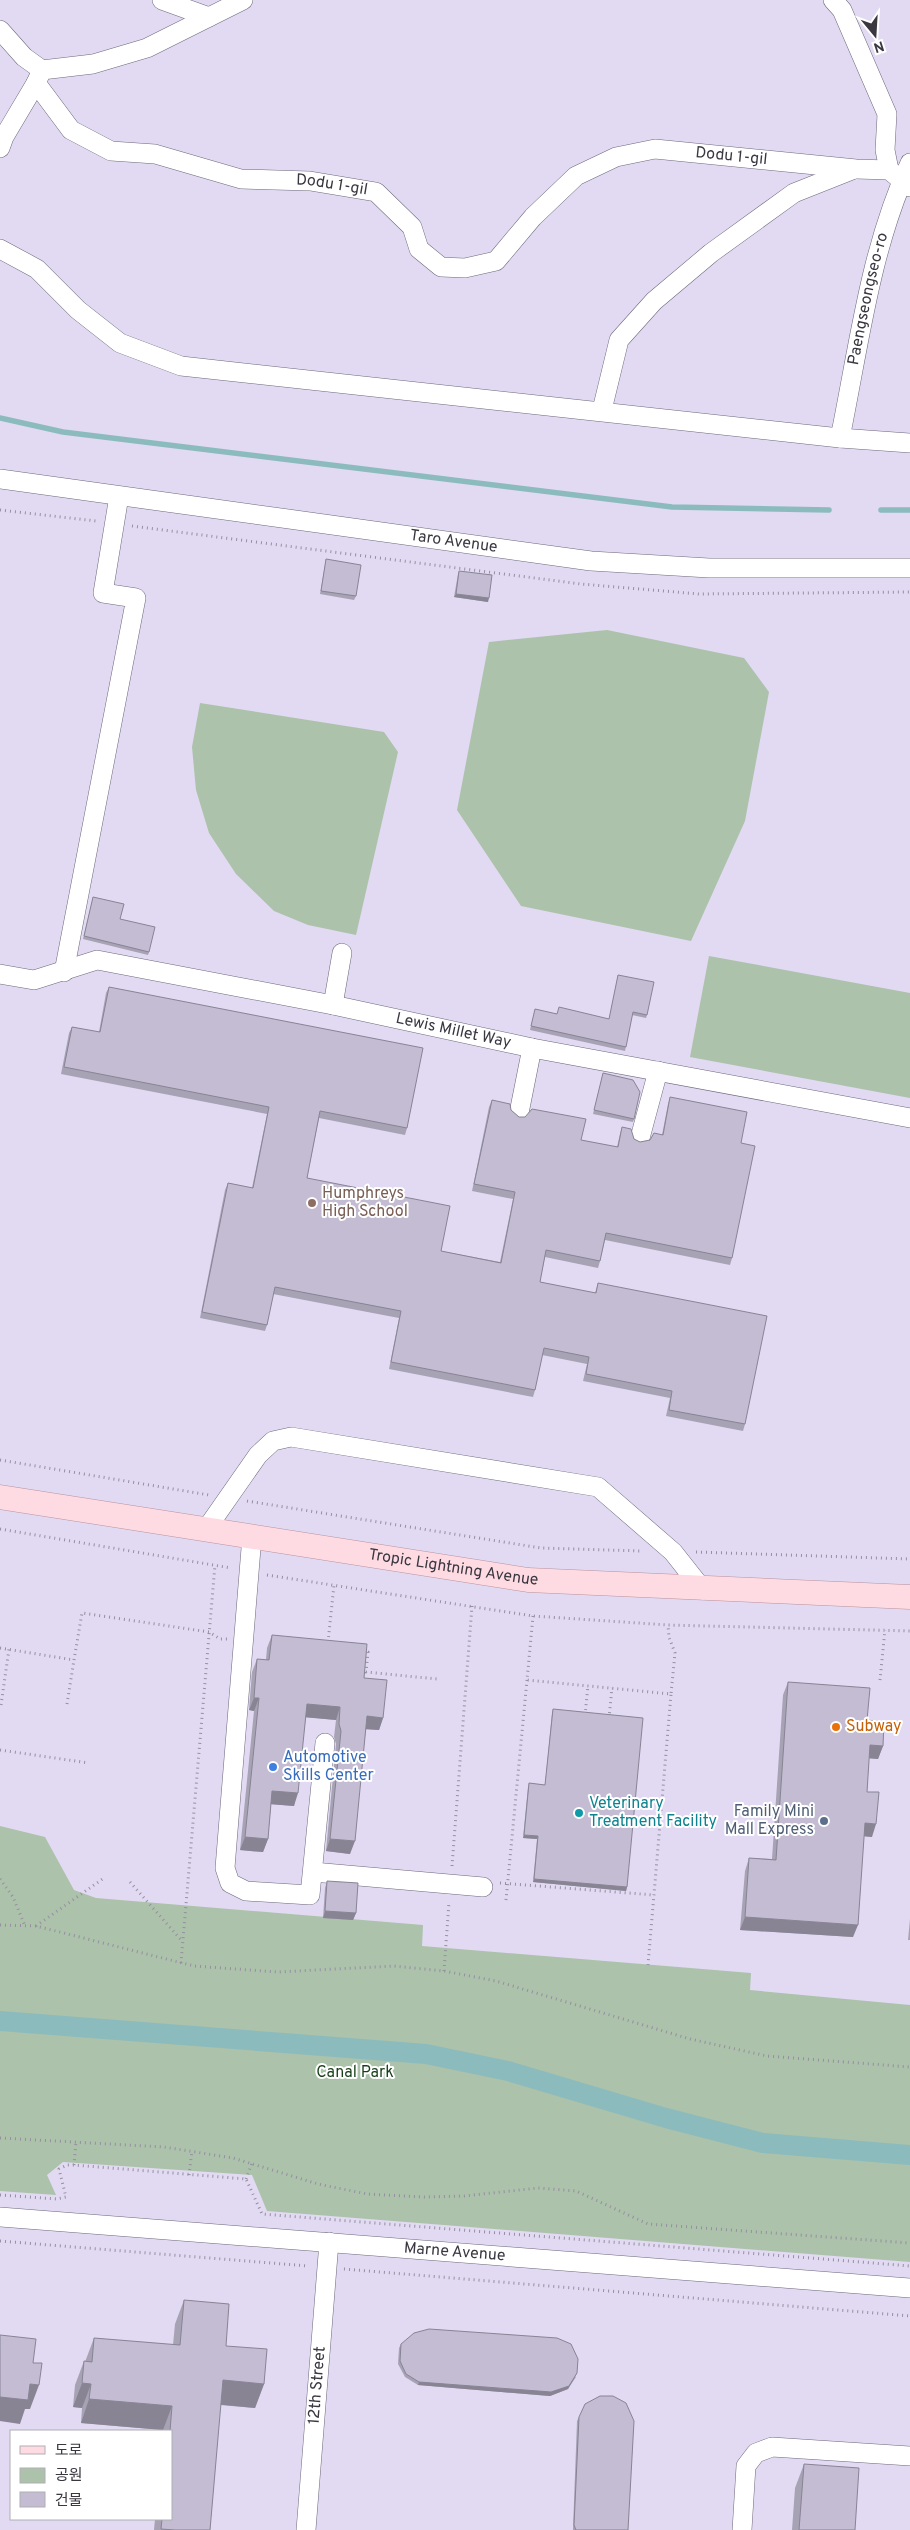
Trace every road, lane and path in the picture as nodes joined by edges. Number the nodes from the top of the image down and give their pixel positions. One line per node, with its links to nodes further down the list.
1 (162, 0): 4 (street)
2 (242, 0): 4 (street)
3 (833, 0): 10 (street)
4 (209, 17): 6 (street)
5 (0, 30): 6 (street, Dodu 1-gil)
6 (39, 76): 7 (street); 9 (street, Dodu 1-gil)
7 (0, 148)
8 (910, 163): 10 (street, Paengseongseo-ro)
9 (856, 168): 10 (street, Dodu 1-gil); 12 (street)
10 (900, 179): 13 (street, Paengseongseo-ro)
11 (0, 249): 12 (street)
12 (602, 410): 13 (street)
13 (840, 438): 14 (street)
14 (910, 443)
15 (0, 479): 16 (street, Taro Avenue)
16 (119, 496): 17 (street, Taro Avenue); 19 (street)
17 (910, 568)
18 (342, 953): 21 (street)
19 (64, 972): 20 (street, Lewis Millet Way); 21 (street, Lewis Millet Way)
20 (0, 974)
21 (333, 1005): 22 (street, Lewis Millet Way)
22 (532, 1048): 23 (street, Lewis Millet Way); 24 (street)
23 (658, 1072): 25 (street, Lewis Millet Way); 26 (street)
24 (519, 1113)
25 (910, 1118)
26 (640, 1138)
27 (0, 1460): 29 (path)
28 (0, 1497): 30 (main road, Tropic Lightning Avenue)
29 (228, 1498): 30 (street); 32 (path); 32 (street)
30 (207, 1528): 31 (main road, Tropic Lightning Avenue)
31 (252, 1536): 36 (main road, Tropic Lightning Avenue); 43 (street)
32 (673, 1552): 33 (path); 36 (street)
33 (910, 1559)
34 (214, 1564): 42 (path)
35 (334, 1585): 45 (path)
36 (703, 1590): 37 (main road, Tropic Lightning Avenue)
37 (910, 1597)
38 (472, 1606): 66 (path)
39 (668, 1625): 40 (path); 50 (path); 54 (path)
40 (884, 1630): 41 (path); 51 (path)
41 (910, 1631)
42 (209, 1632): 43 (path); 48 (path); 74 (path)
43 (243, 1641): 62 (street)
44 (0, 1648): 46 (path)
45 (327, 1648)
46 (9, 1649): 48 (path); 56 (path)
47 (360, 1651): 49 (path)
48 (74, 1660): 55 (path)
49 (437, 1679)
50 (527, 1680): 52 (path); 68 (path)
51 (880, 1680)
52 (588, 1686): 53 (path); 57 (path)
53 (612, 1688): 54 (path); 58 (path)
54 (671, 1694): 69 (path)
55 (66, 1704)
56 (1, 1705)
57 (585, 1716)
58 (609, 1718)
59 (325, 1743): 62 (street)
60 (0, 1750): 61 (path)
61 (89, 1763)
62 (312, 1872): 66 (street)
63 (104, 1878): 73 (path)
64 (0, 1879): 72 (path)
65 (130, 1882): 74 (path)
66 (450, 1884): 67 (street); 77 (path)
67 (487, 1884): 68 (path)
68 (507, 1884): 69 (path); 70 (path)
69 (654, 1895): 76 (path)
70 (506, 1900)
71 (0, 1925): 72 (path)
72 (25, 1926): 73 (path)
73 (36, 1926): 75 (path)
74 (183, 1942): 75 (path)
75 (181, 1962): 77 (path)
76 (648, 1965)
77 (444, 1971): 78 (path)
78 (910, 2067)
79 (0, 2138): 80 (path)
80 (76, 2142): 81 (path); 83 (path)
81 (192, 2152): 82 (path); 84 (path)
82 (252, 2163): 85 (path); 90 (path)
83 (74, 2166): 84 (path); 86 (path)
84 (189, 2175): 85 (path)
85 (246, 2179): 91 (path)
86 (0, 2195)
87 (0, 2217): 89 (street, Marne Avenue)
88 (0, 2241): 92 (path)
89 (329, 2242): 92 (street, 12th Street); 93 (street, Marne Avenue)
90 (910, 2243)
91 (910, 2266)
92 (326, 2268): 94 (path); 96 (street, 12th Street)
93 (910, 2288)
94 (910, 2316)
95 (910, 2456): 97 (street)
96 (306, 2530)
97 (742, 2530)

